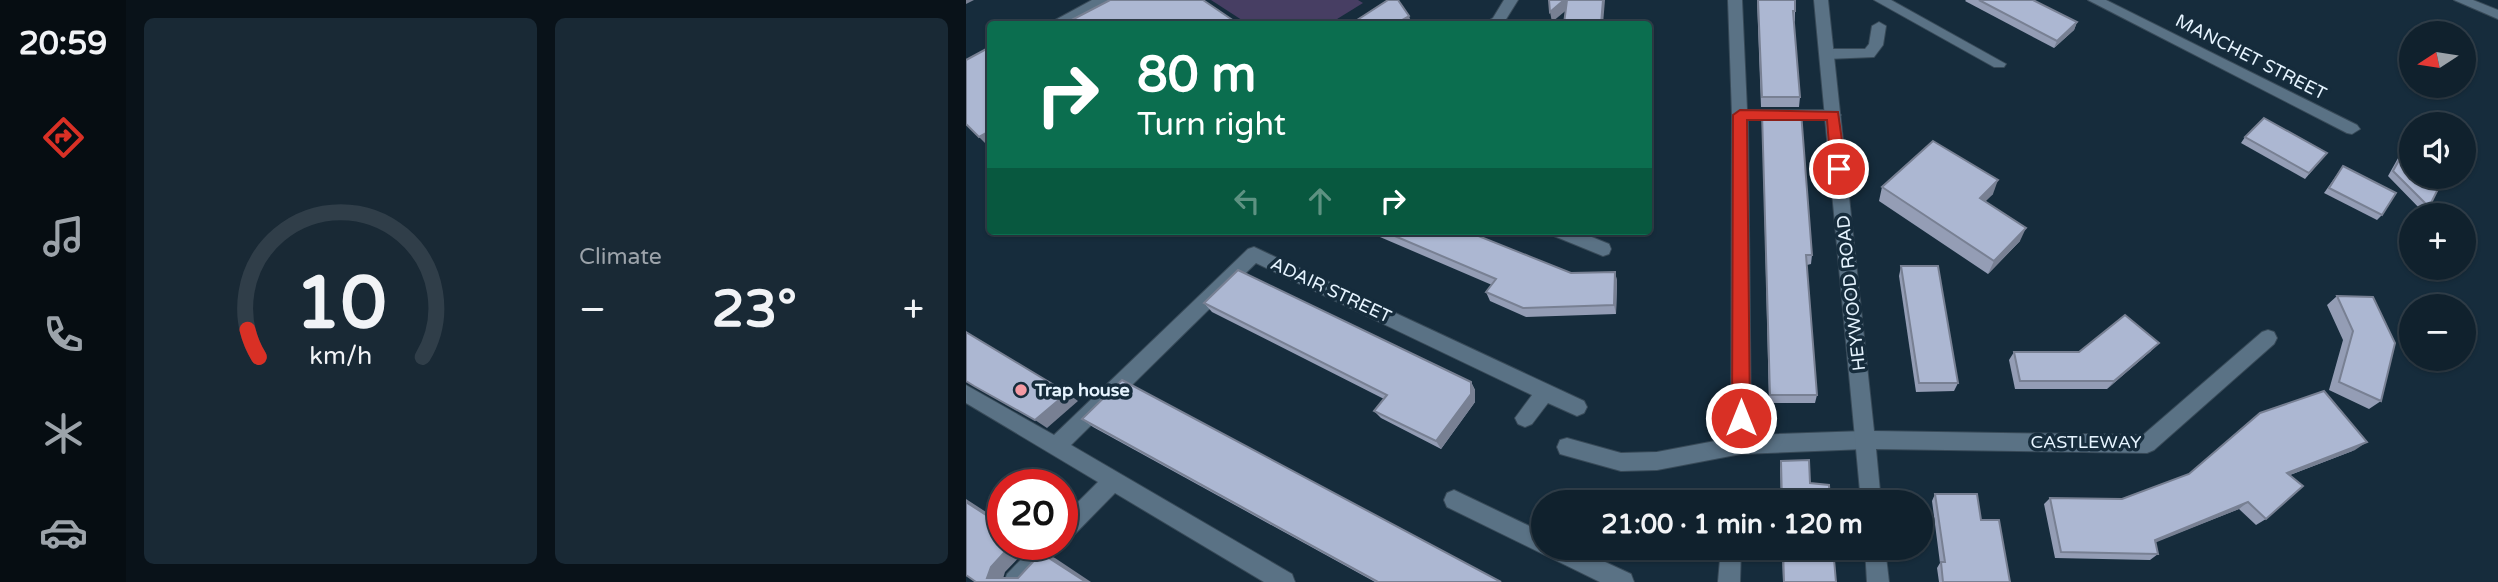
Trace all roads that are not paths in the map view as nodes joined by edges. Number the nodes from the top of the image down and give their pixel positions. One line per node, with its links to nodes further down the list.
1 (1103, 0): 9 (street)
2 (1511, 0): 10 (street)
3 (1735, 0): 14 (street)
4 (1821, 0): 12 (street, HEYWOOD ROAD)
5 (1881, 0): 13 (street)
6 (2095, 0): 16 (street, MANCHET STREET)
7 (2461, 0): 8 (street)
8 (2498, 15)
9 (1061, 21)
10 (1498, 21)
11 (1879, 26): 12 (street)
12 (1827, 54): 15 (street, HEYWOOD ROAD)
13 (1998, 64)
14 (1740, 115): 15 (street); 25 (street)
15 (1833, 115): 24 (street, HEYWOOD ROAD)
16 (2352, 129)
17 (1570, 235): 18 (street)
18 (1603, 249)
19 (2268, 338): 24 (street, CASTLEWAY)
20 (1545, 392): 22 (street, ADAIR STREET); 23 (street); 26 (street, ADAIR STREET)
21 (966, 393): 26 (street)
22 (1577, 407)
23 (1525, 418)
24 (1865, 440): 25 (street, CASTLEWAY); 29 (street, HEYWOOD ROAD)
25 (1741, 445): 27 (street, CASTLEWAY)
26 (1055, 447): 28 (street)
27 (1567, 447)
28 (1112, 481): 31 (street); 38 (street)
29 (1870, 490)
30 (1454, 500): 32 (street)
31 (1078, 516)
32 (1531, 538)
33 (1036, 560): 37 (street)
34 (1577, 560): 39 (street)
35 (1730, 560): 40 (street)
36 (1876, 560): 41 (street)
37 (1015, 582)
38 (1284, 582)
39 (1623, 582)
40 (1729, 582)
41 (1878, 582)

